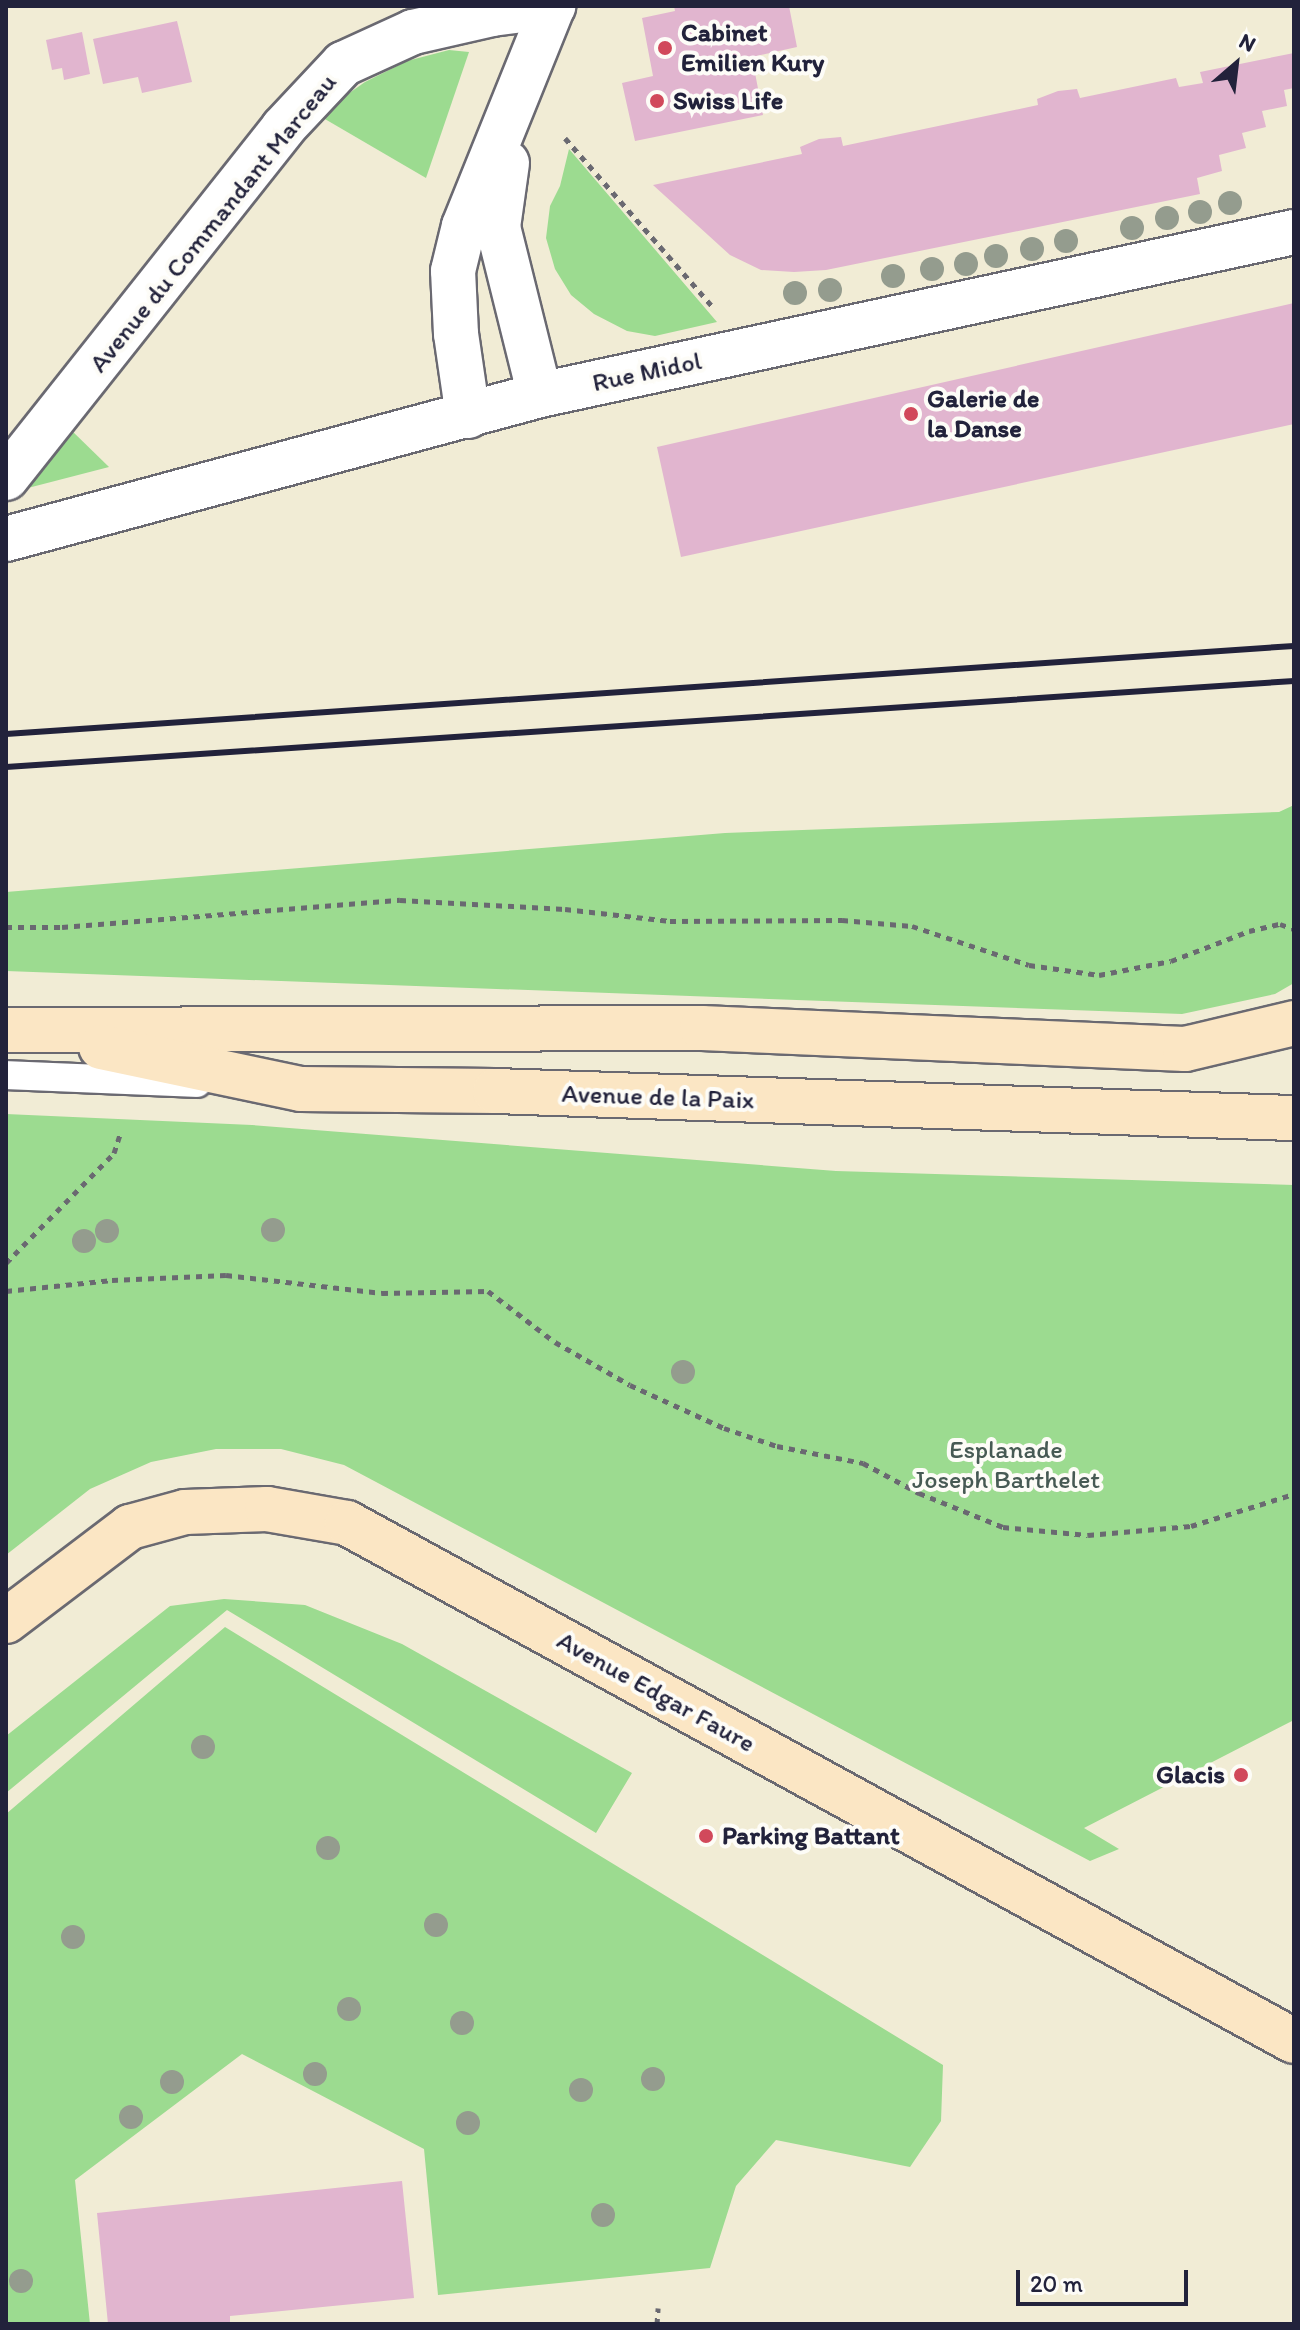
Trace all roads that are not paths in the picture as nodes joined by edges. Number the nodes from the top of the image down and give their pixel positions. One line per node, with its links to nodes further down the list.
1 (553, 6): 2 (street, Avenue du Commandant Marceau); 6 (street, Avenue du Commandant Marceau)
2 (514, 102): 4 (street, Avenue du Commandant Marceau); 5 (street, Avenue du Commandant Marceau)
3 (1294, 232): 4 (street, Rue Midol)
4 (540, 395): 5 (street, Rue Midol)
5 (468, 416): 7 (street, Rue Midol)
6 (6, 478)
7 (6, 539)
8 (1294, 1023): 9 (main road, Avenue de la Paix)
9 (17, 1030): 11 (main road, Avenue de la Paix)
10 (6, 1075): 11 (lane)
11 (280, 1087): 12 (main road, Avenue de la Paix)
12 (1294, 1118)
13 (6, 1621): 14 (main road, Avenue Edgar Faure)
14 (1294, 2041)

